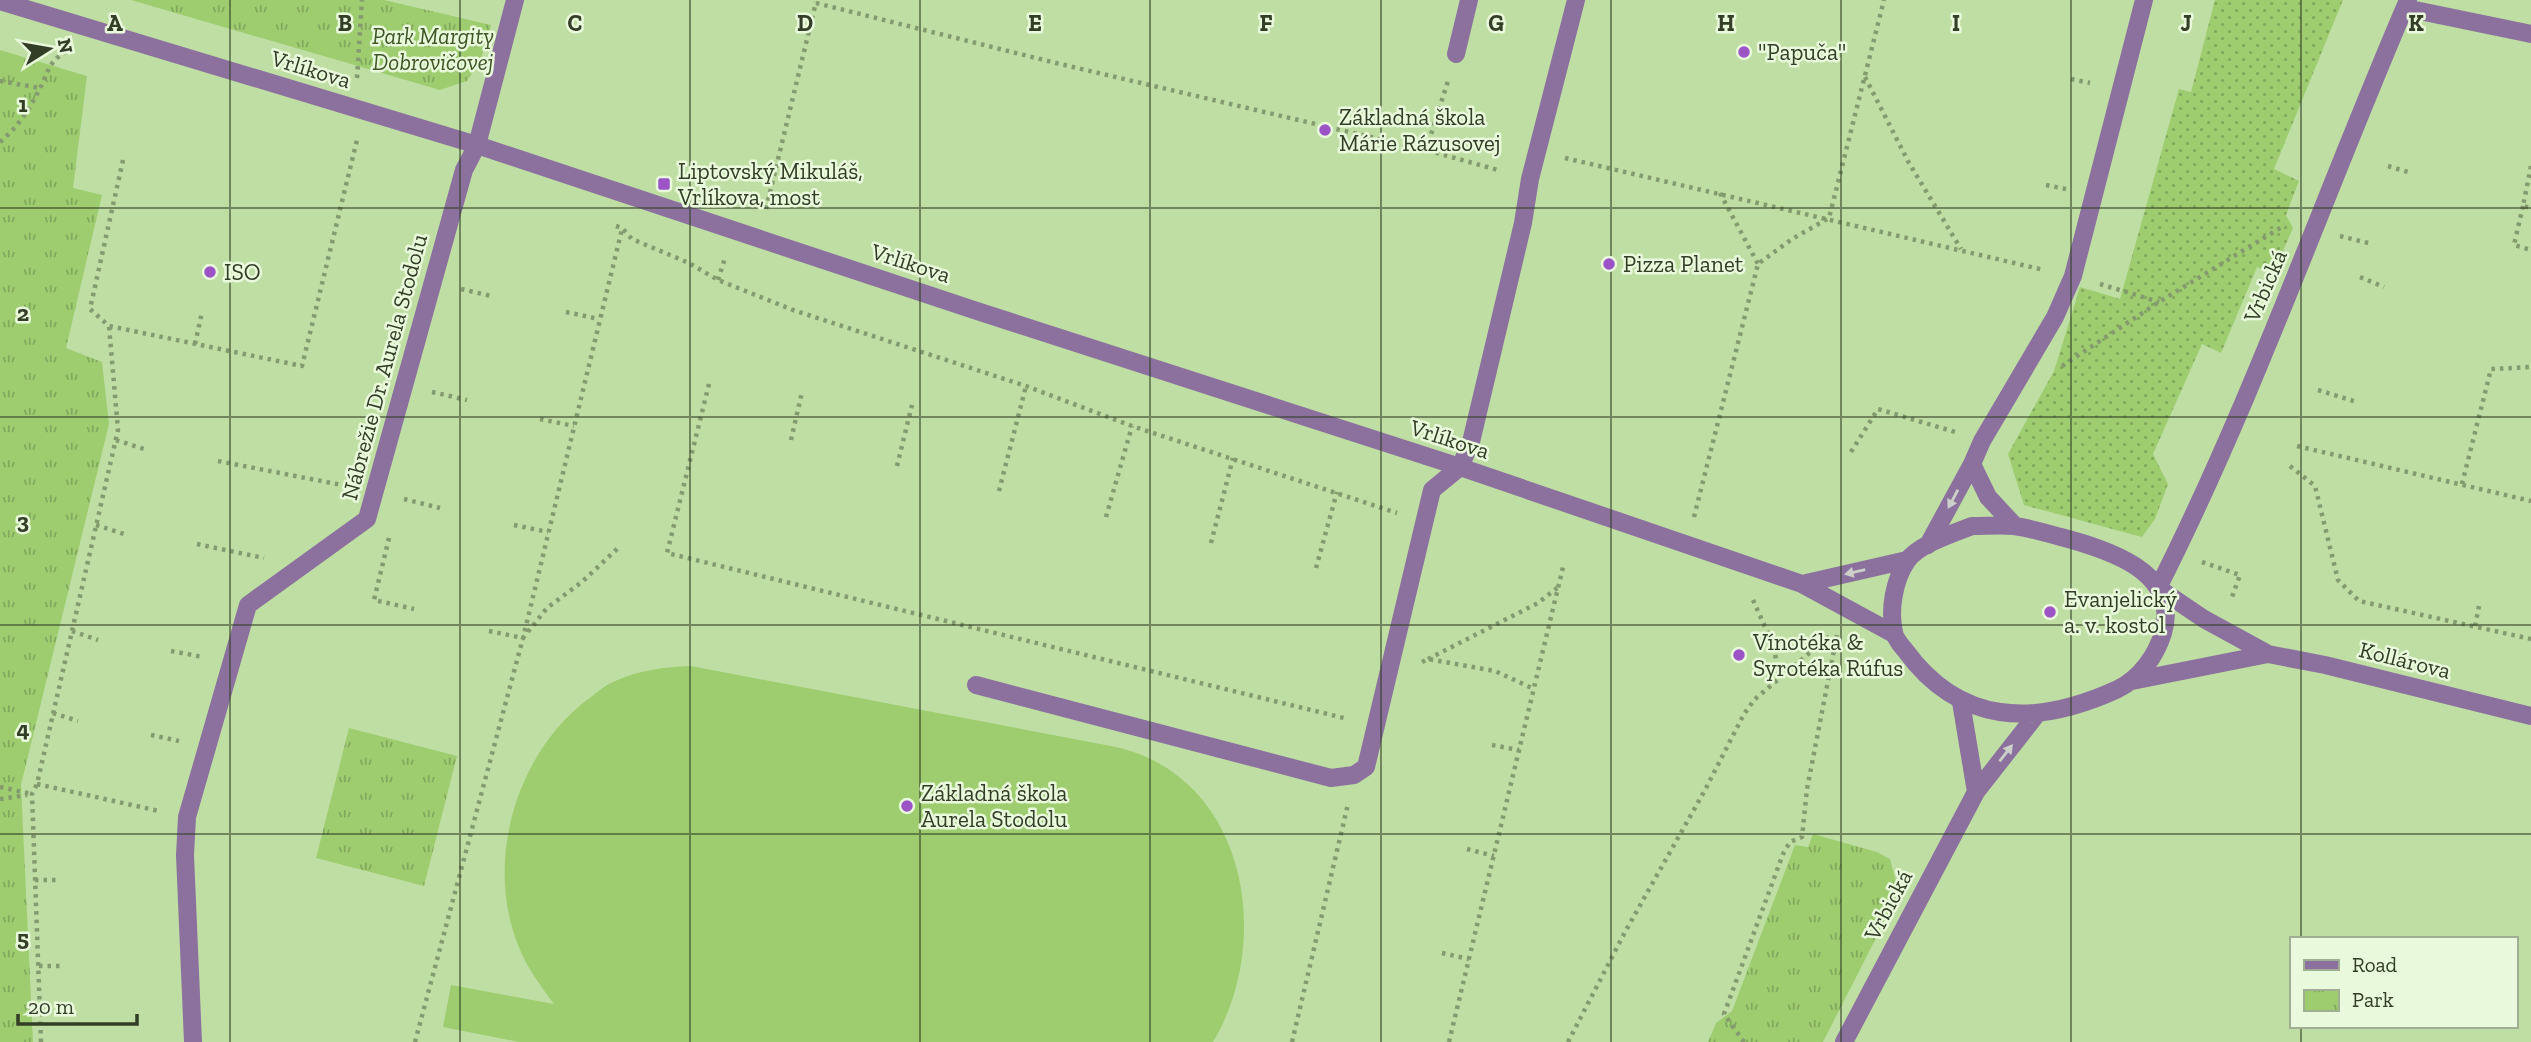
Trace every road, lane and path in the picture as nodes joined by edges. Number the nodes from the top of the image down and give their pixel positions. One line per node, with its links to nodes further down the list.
1 (362, 0): 14 (path)
2 (514, 0): 21 (street, Nábrežie Dr. Aurela Stodolu)
3 (1469, 0): 12 (street)
4 (1576, 0): 75 (street)
5 (1884, 0): 13 (path)
6 (2144, 0): 44 (street)
7 (0, 1): 10 (street, Vrlíkova)
8 (816, 1): 22 (path); 34 (path)
9 (2407, 4): 11 (street); 102 (street, Vrbická)
10 (77, 25): 18 (path); 21 (street, Vrlíkova)
11 (2531, 34)
12 (1456, 54): 22 (path)
13 (1865, 77): 35 (path); 40 (path)
14 (357, 78)
15 (2071, 79): 17 (path)
16 (0, 81): 18 (path)
17 (2090, 83)
18 (40, 88): 20 (path)
19 (358, 139): 52 (path)
20 (0, 142)
21 (477, 145): 75 (street, Vrlíkova); 77 (street, Nábrežie Dr. Aurela Stodolu)
22 (1426, 150): 27 (path)
23 (1561, 157): 31 (path)
24 (123, 160): 51 (path)
25 (2388, 166): 28 (path)
26 (2531, 166): 32 (path)
27 (1498, 170)
28 (2411, 173)
29 (2046, 184): 30 (path)
30 (2066, 189)
31 (1720, 193): 35 (path); 43 (path)
32 (2523, 206): 33 (path); 41 (path)
33 (2531, 208)
34 (766, 209)
35 (1829, 218): 40 (path); 43 (path)
36 (2294, 219): 47 (path)
37 (622, 228): 50 (path)
38 (2336, 236): 39 (path)
39 (2372, 244)
40 (1962, 250): 44 (path)
41 (2531, 250)
42 (689, 263): 56 (path)
43 (1758, 264): 84 (path)
44 (2073, 276): 47 (path); 72 (street)
45 (2360, 277): 46 (path)
46 (2384, 287)
47 (2159, 302): 54 (path)
48 (202, 312): 52 (path)
49 (566, 312): 50 (path)
50 (599, 319): 62 (path)
51 (109, 326): 52 (path); 65 (path)
52 (195, 344)
53 (2531, 367): 76 (path)
54 (2055, 370)
55 (709, 384): 126 (path)
56 (1026, 386): 63 (path); 78 (path)
57 (2318, 390): 59 (path)
58 (802, 393): 66 (path)
59 (2357, 401)
60 (912, 405): 73 (path)
61 (540, 419): 62 (path)
62 (574, 426): 88 (path)
63 (1132, 426): 70 (path); 83 (path)
64 (1964, 434): 69 (path)
65 (116, 440): 68 (path); 85 (path)
66 (791, 440)
67 (2297, 446): 76 (path)
68 (144, 449)
69 (1851, 452)
70 (1233, 458): 79 (path); 91 (path)
71 (218, 461): 77 (path)
72 (1972, 464): 87 (street); 93 (street, one-way to 93)
73 (897, 466)
74 (2290, 466): 107 (path)
75 (1460, 467): 100 (street, Vrlíkova); 117 (street)
76 (2462, 484): 80 (path)
77 (375, 491): 81 (path); 97 (street, Nábrežie Dr. Aurela Stodolu)
78 (999, 491)
79 (1337, 492): 82 (path); 99 (path)
80 (2531, 501)
81 (440, 508)
82 (1403, 515)
83 (1106, 517)
84 (1693, 521)
85 (96, 525): 89 (path); 108 (path)
86 (514, 525): 88 (path)
87 (2015, 526): 93 (street); 102 (street)
88 (548, 532): 111 (path)
89 (124, 534)
90 (390, 536): 106 (path)
91 (1211, 543)
92 (197, 544): 97 (path)
93 (1928, 545): 95 (street)
94 (618, 548): 111 (path)
95 (1907, 559): 100 (street, one-way to 100); 110 (street)
96 (2197, 561): 104 (path)
97 (303, 566): 134 (street, Nábrežie Dr. Aurela Stodolu)
98 (1563, 567): 101 (path)
99 (1316, 568)
100 (1802, 584): 110 (street, Vrlíkova)
101 (1558, 588): 115 (path); 120 (path)
102 (2158, 588): 114 (street, Kollárova); 118 (street)
103 (1751, 596): 116 (path)
104 (2232, 597)
105 (2479, 606): 107 (path)
106 (414, 609)
107 (2475, 626): 112 (path)
108 (72, 631): 113 (path); 122 (path)
109 (489, 631): 111 (path)
110 (1894, 634): 121 (street)
111 (523, 638): 145 (path)
112 (2531, 639)
113 (97, 640)
114 (2267, 654): 118 (street, Kollárova); 124 (street, Kollárova)
115 (1428, 659): 117 (path); 120 (path)
116 (1779, 679): 147 (path); 148 (path)
117 (1388, 681): 119 (street)
118 (2132, 681): 123 (street)
119 (976, 685)
120 (1534, 689): 128 (path)
121 (1961, 702): 123 (street); 131 (street)
122 (53, 713): 125 (path); 129 (path)
123 (2036, 714): 131 (street, Vrbická, one-way to 123)
124 (2531, 716)
125 (78, 721)
126 (1356, 721)
127 (1492, 745): 128 (path)
128 (1519, 750): 136 (path)
129 (37, 784): 132 (path); 134 (path)
130 (0, 787): 132 (path)
131 (1976, 792): 149 (street, Vrbická)
132 (32, 794): 133 (path); 137 (path)
133 (0, 799)
134 (187, 817): 144 (street, Nábrežie Dr. Aurela Stodolu)
135 (1467, 849): 136 (path)
136 (1494, 856): 140 (path)
137 (36, 880): 138 (path); 141 (path)
138 (57, 880)
139 (1442, 953): 140 (path)
140 (1469, 959): 146 (path)
141 (39, 966): 142 (path); 143 (path)
142 (60, 966)
143 (41, 1042)
144 (193, 1042)
145 (415, 1042)
146 (1450, 1042)
147 (1568, 1042)
148 (1744, 1042)
149 (1844, 1042)

